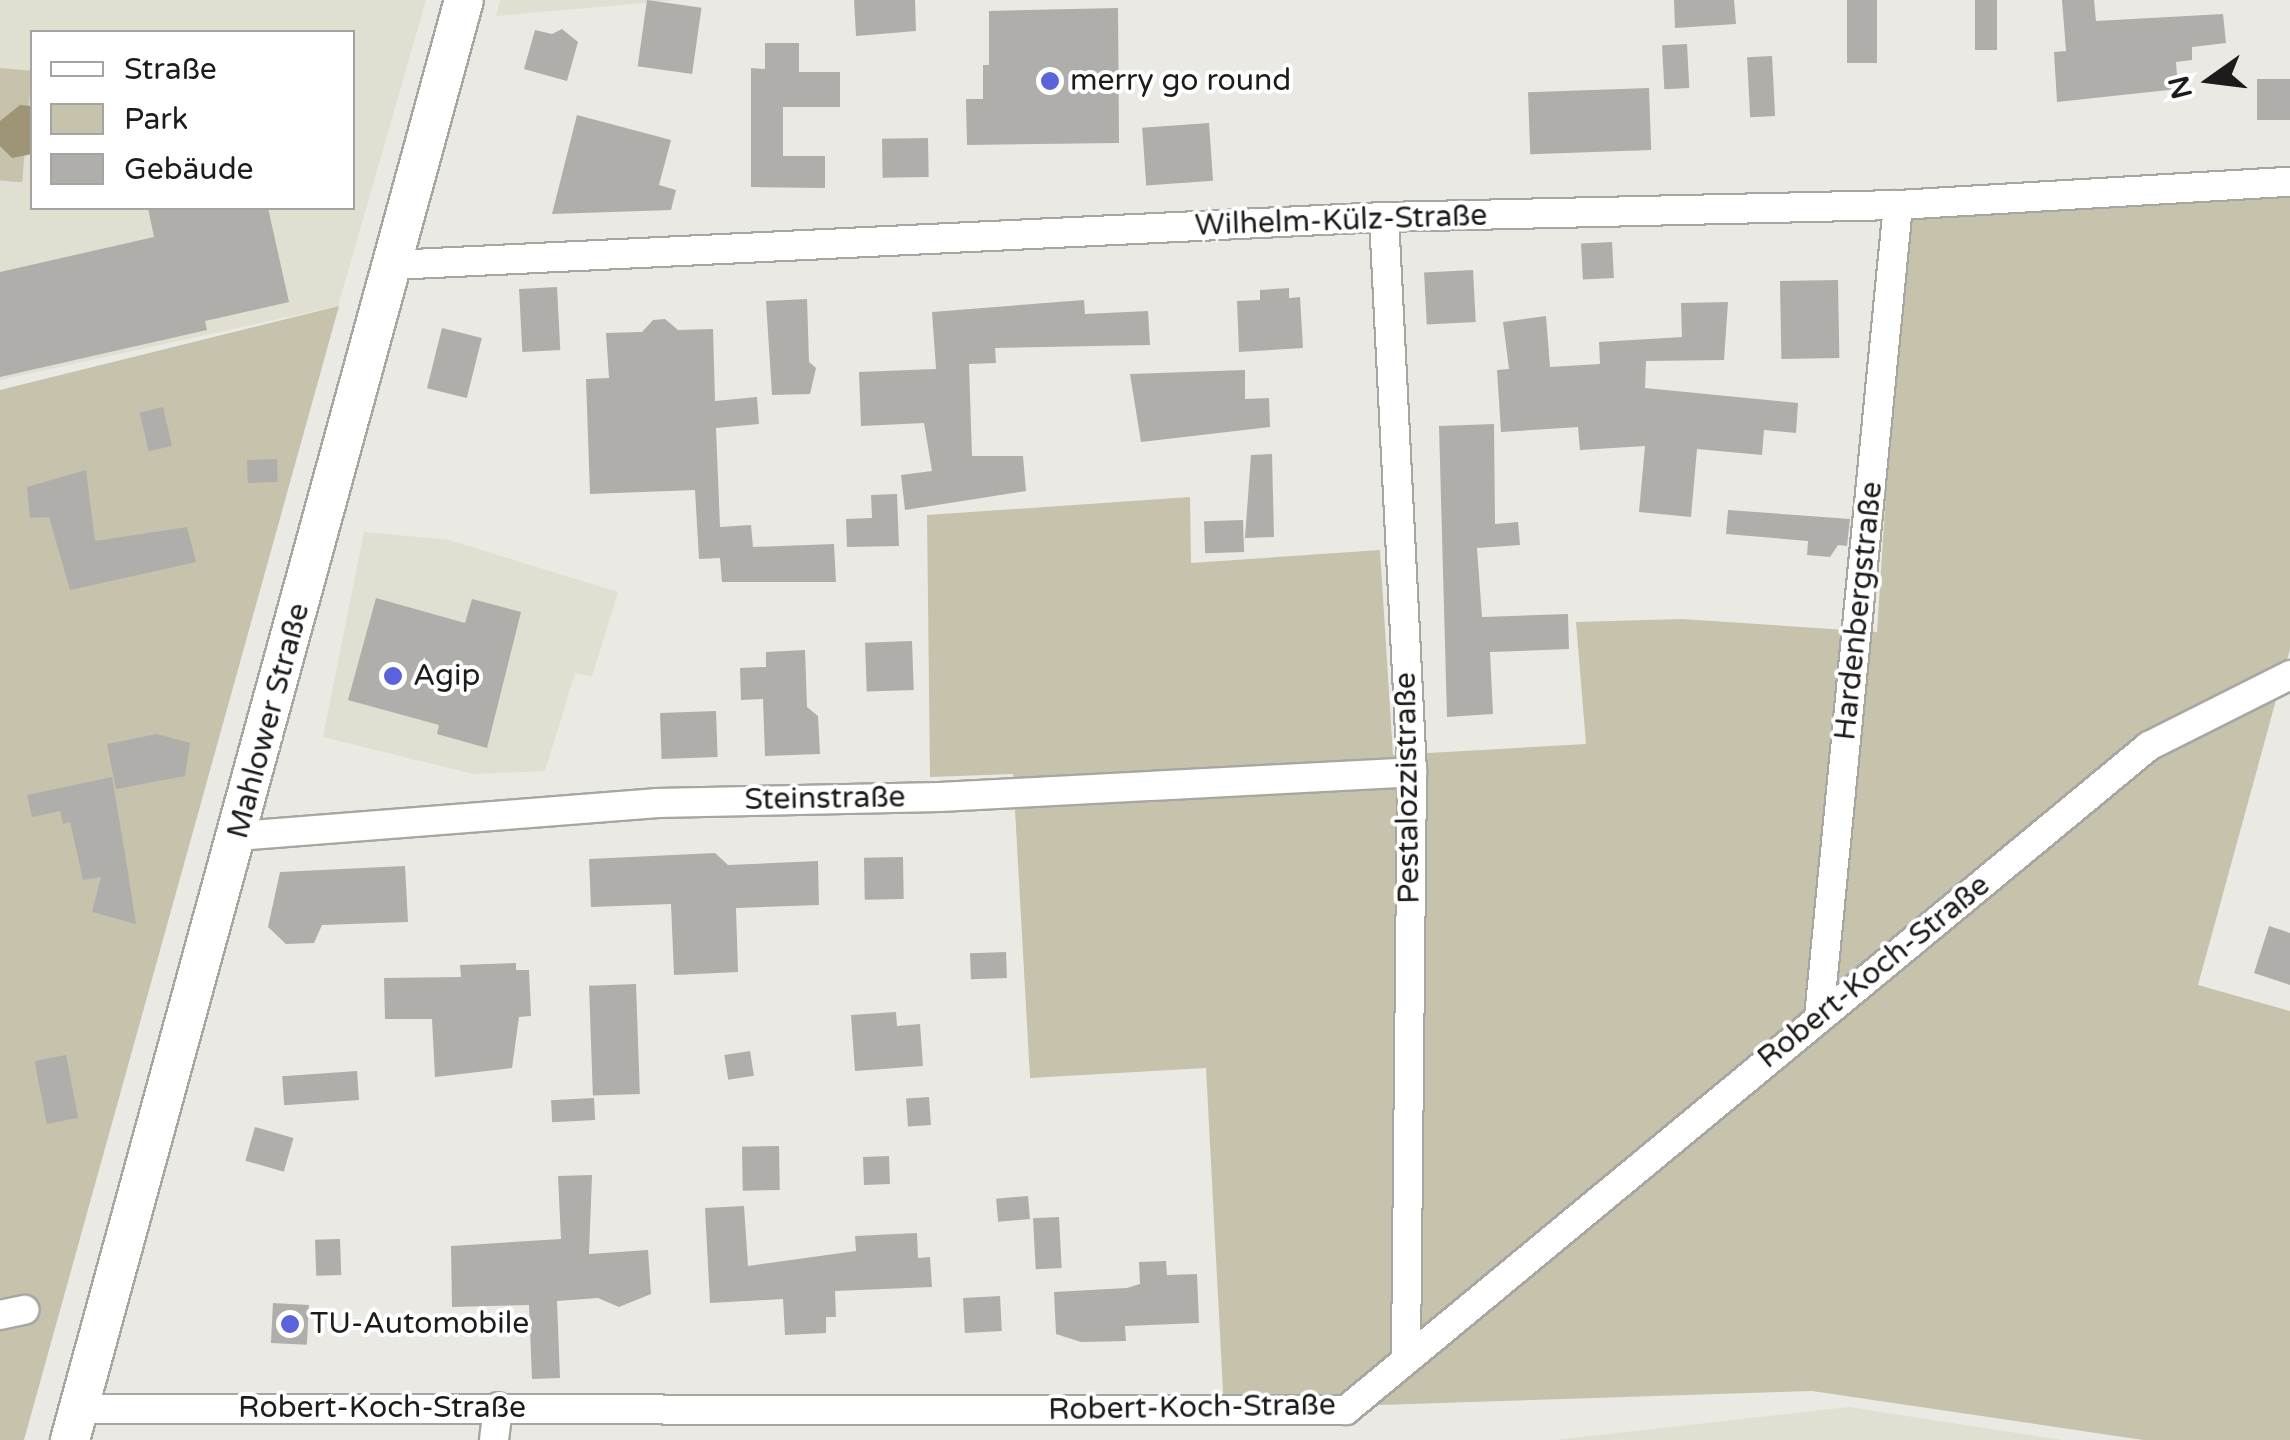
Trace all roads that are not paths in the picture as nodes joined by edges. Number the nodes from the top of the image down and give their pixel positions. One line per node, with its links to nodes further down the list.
1 (464, 0): 5 (main road, Mahlower Straße)
2 (2290, 182): 3 (street, Wilhelm-Külz-Straße)
3 (1898, 206): 4 (street, Wilhelm-Külz-Straße); 9 (street, Hardenbergstraße)
4 (1384, 218): 5 (street, Wilhelm-Külz-Straße); 7 (street, Pestalozzistraße)
5 (392, 265): 8 (main road, Mahlower Straße)
6 (2288, 667): 9 (street, Robert-Koch-Straße)
7 (1412, 772): 8 (street, Steinstraße); 10 (street, Pestalozzistraße)
8 (238, 836): 12 (main road, Mahlower Straße)
9 (1820, 1017): 10 (street, Robert-Koch-Straße)
10 (1406, 1359): 11 (street, Robert-Koch-Straße)
11 (498, 1407): 12 (street, Robert-Koch-Straße); 13 (street)
12 (74, 1424)
13 (494, 1440)

